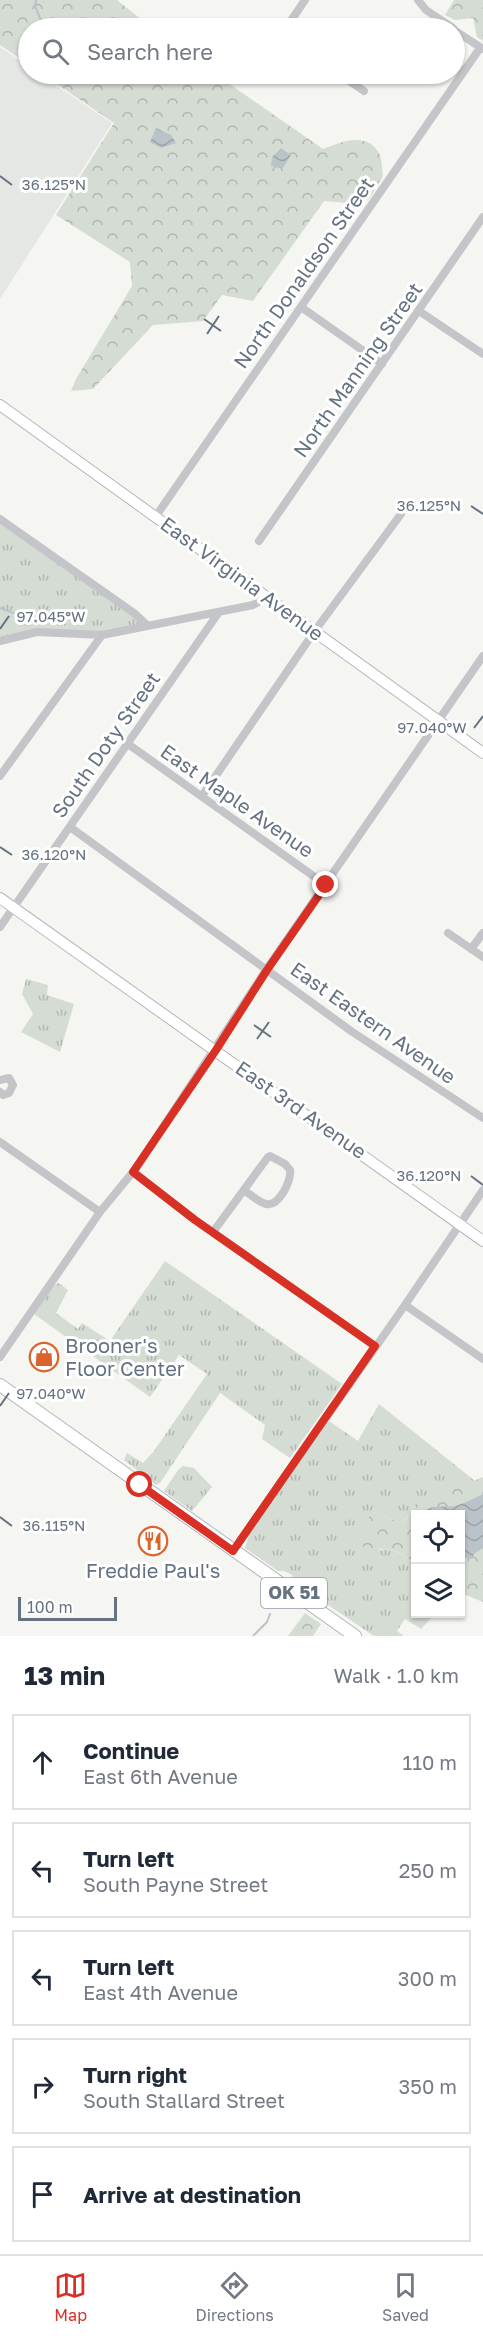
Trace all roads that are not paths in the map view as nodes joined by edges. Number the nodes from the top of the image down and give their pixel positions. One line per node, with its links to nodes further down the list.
1 (305, 0): 3 (street)
2 (418, 0): 4 (street)
3 (293, 18)
4 (438, 18)
5 (465, 37): 6 (street)
6 (482, 49): 7 (street, North Donaldson Street)
7 (465, 73)
8 (354, 84): 10 (street)
9 (457, 84): 12 (street, North Donaldson Street)
10 (364, 91)
11 (483, 217): 13 (street, North Manning Street)
12 (301, 307): 15 (street); 18 (street, North Donaldson Street)
13 (419, 311): 14 (street); 15 (street, North Manning Street)
14 (483, 354)
15 (382, 364): 20 (street, North Manning Street)
16 (0, 405): 18 (street, East Virginia Avenue)
17 (401, 514): 24 (street)
18 (156, 516): 21 (street, East Virginia Avenue)
19 (0, 519): 23 (street)
20 (259, 542)
21 (266, 595): 22 (street); 24 (street, East Virginia Avenue)
22 (219, 612): 23 (street); 29 (street, South Doty Street)
23 (147, 625): 25 (street)
24 (314, 632): 28 (street, East Virginia Avenue); 32 (street)
25 (102, 635): 26 (street); 31 (street)
26 (0, 641)
27 (483, 656): 28 (street)
28 (438, 722): 30 (street, East Virginia Avenue); 34 (street)
29 (128, 744): 32 (street, East Maple Avenue); 33 (street, South Doty Street)
30 (483, 753)
31 (0, 776)
32 (202, 796): 34 (street, East Maple Avenue)
33 (69, 827): 36 (street, South Doty Street); 42 (street, East Eastern Avenue)
34 (326, 885): 42 (street)
35 (0, 898): 36 (street, East 3rd Avenue)
36 (14, 907): 37 (street, South Doty Street); 43 (street, East 3rd Avenue)
37 (0, 927)
38 (448, 933): 40 (street)
39 (483, 933): 40 (street)
40 (471, 949): 41 (street)
41 (483, 957)
42 (267, 970): 43 (street); 46 (street, East Eastern Avenue)
43 (216, 1050): 48 (street); 52 (street, East 3rd Avenue)
44 (0, 1080): 45 (street)
45 (0, 1092)
46 (483, 1118)
47 (0, 1143): 51 (street)
48 (133, 1172): 51 (street); 53 (street)
49 (483, 1190): 52 (street)
50 (244, 1191): 50 (street); 53 (street)
51 (100, 1212): 57 (street)
52 (459, 1224): 54 (street, East 3rd Avenue); 55 (street)
53 (213, 1232): 56 (street)
54 (483, 1241)
55 (405, 1305): 56 (street); 58 (street)
56 (375, 1346): 60 (street)
57 (0, 1357)
58 (483, 1359)
59 (0, 1385): 60 (main road, OK 51)
60 (233, 1551): 61 (main road, OK 51)
61 (355, 1636)

